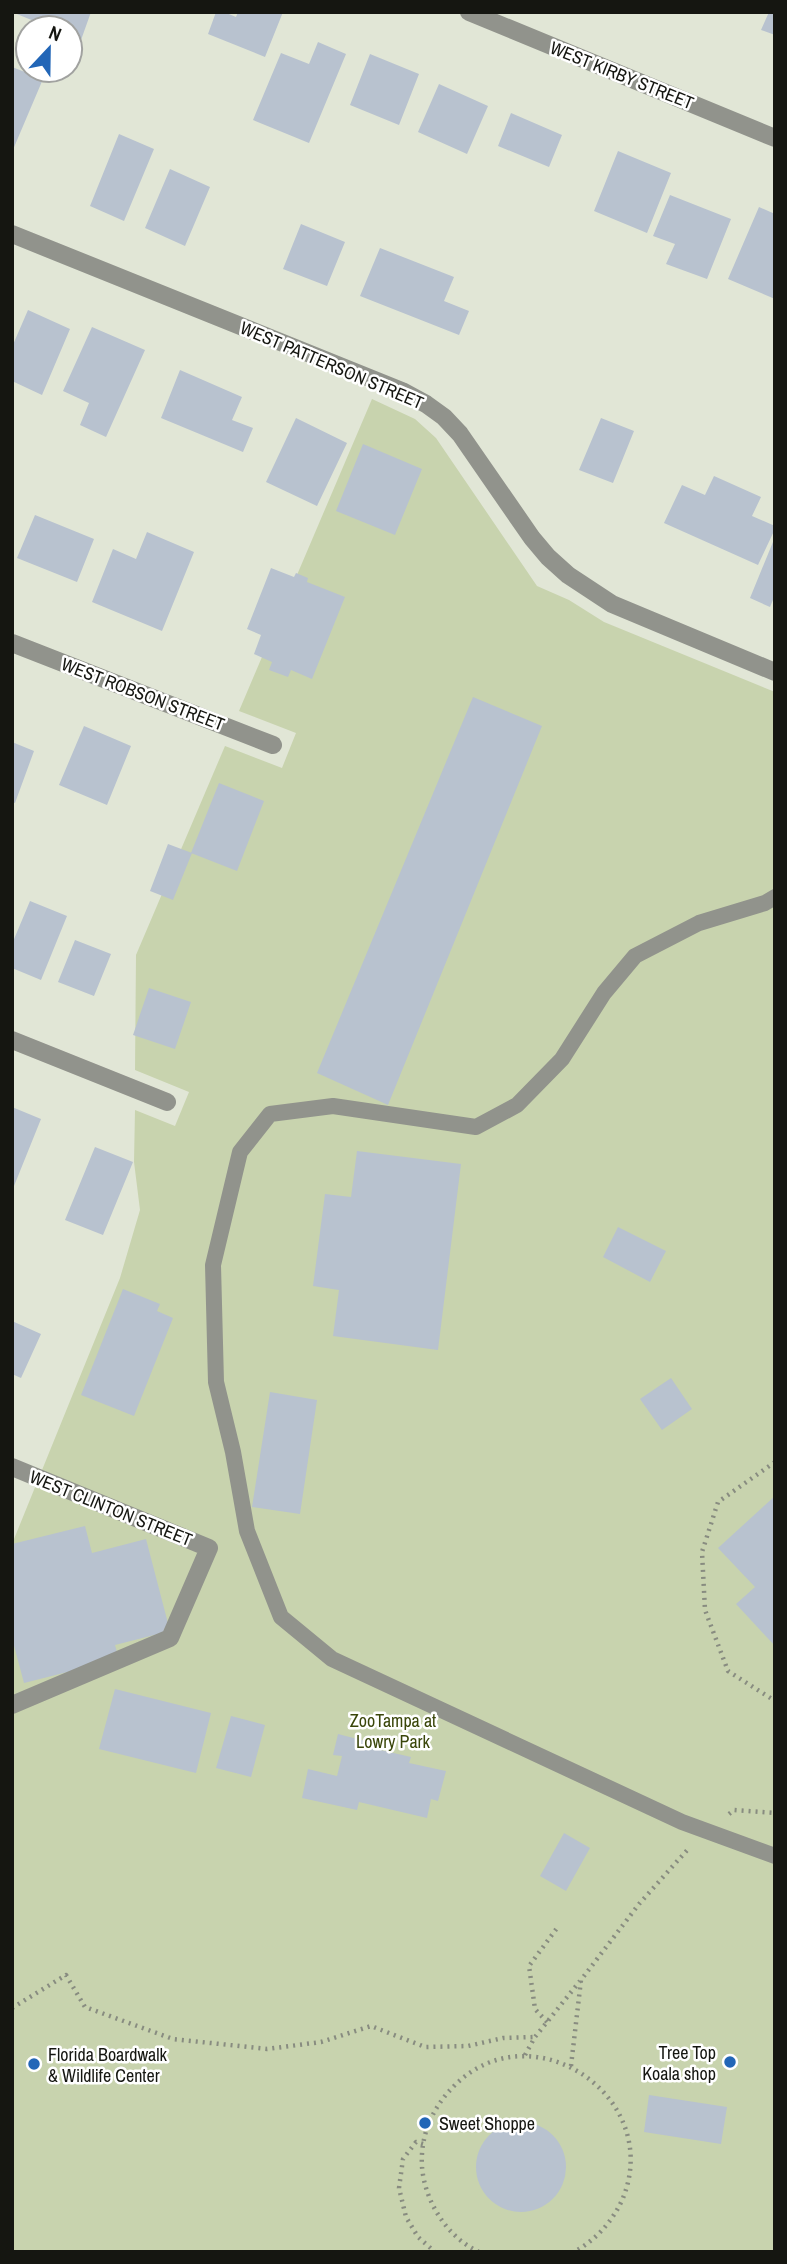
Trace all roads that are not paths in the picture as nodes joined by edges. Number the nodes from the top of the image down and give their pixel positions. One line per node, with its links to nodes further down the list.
1 (470, 12): 2 (street, WEST KIRBY STREET)
2 (775, 138)
3 (12, 234): 5 (street, WEST PATTERSON STREET)
4 (12, 643): 6 (street, WEST ROBSON STREET)
5 (775, 672)
6 (273, 745)
7 (775, 898): 12 (lane)
8 (12, 1040): 9 (street)
9 (167, 1102)
10 (12, 1467): 11 (street, WEST CLINTON STREET)
11 (12, 1705)
12 (775, 1856)

